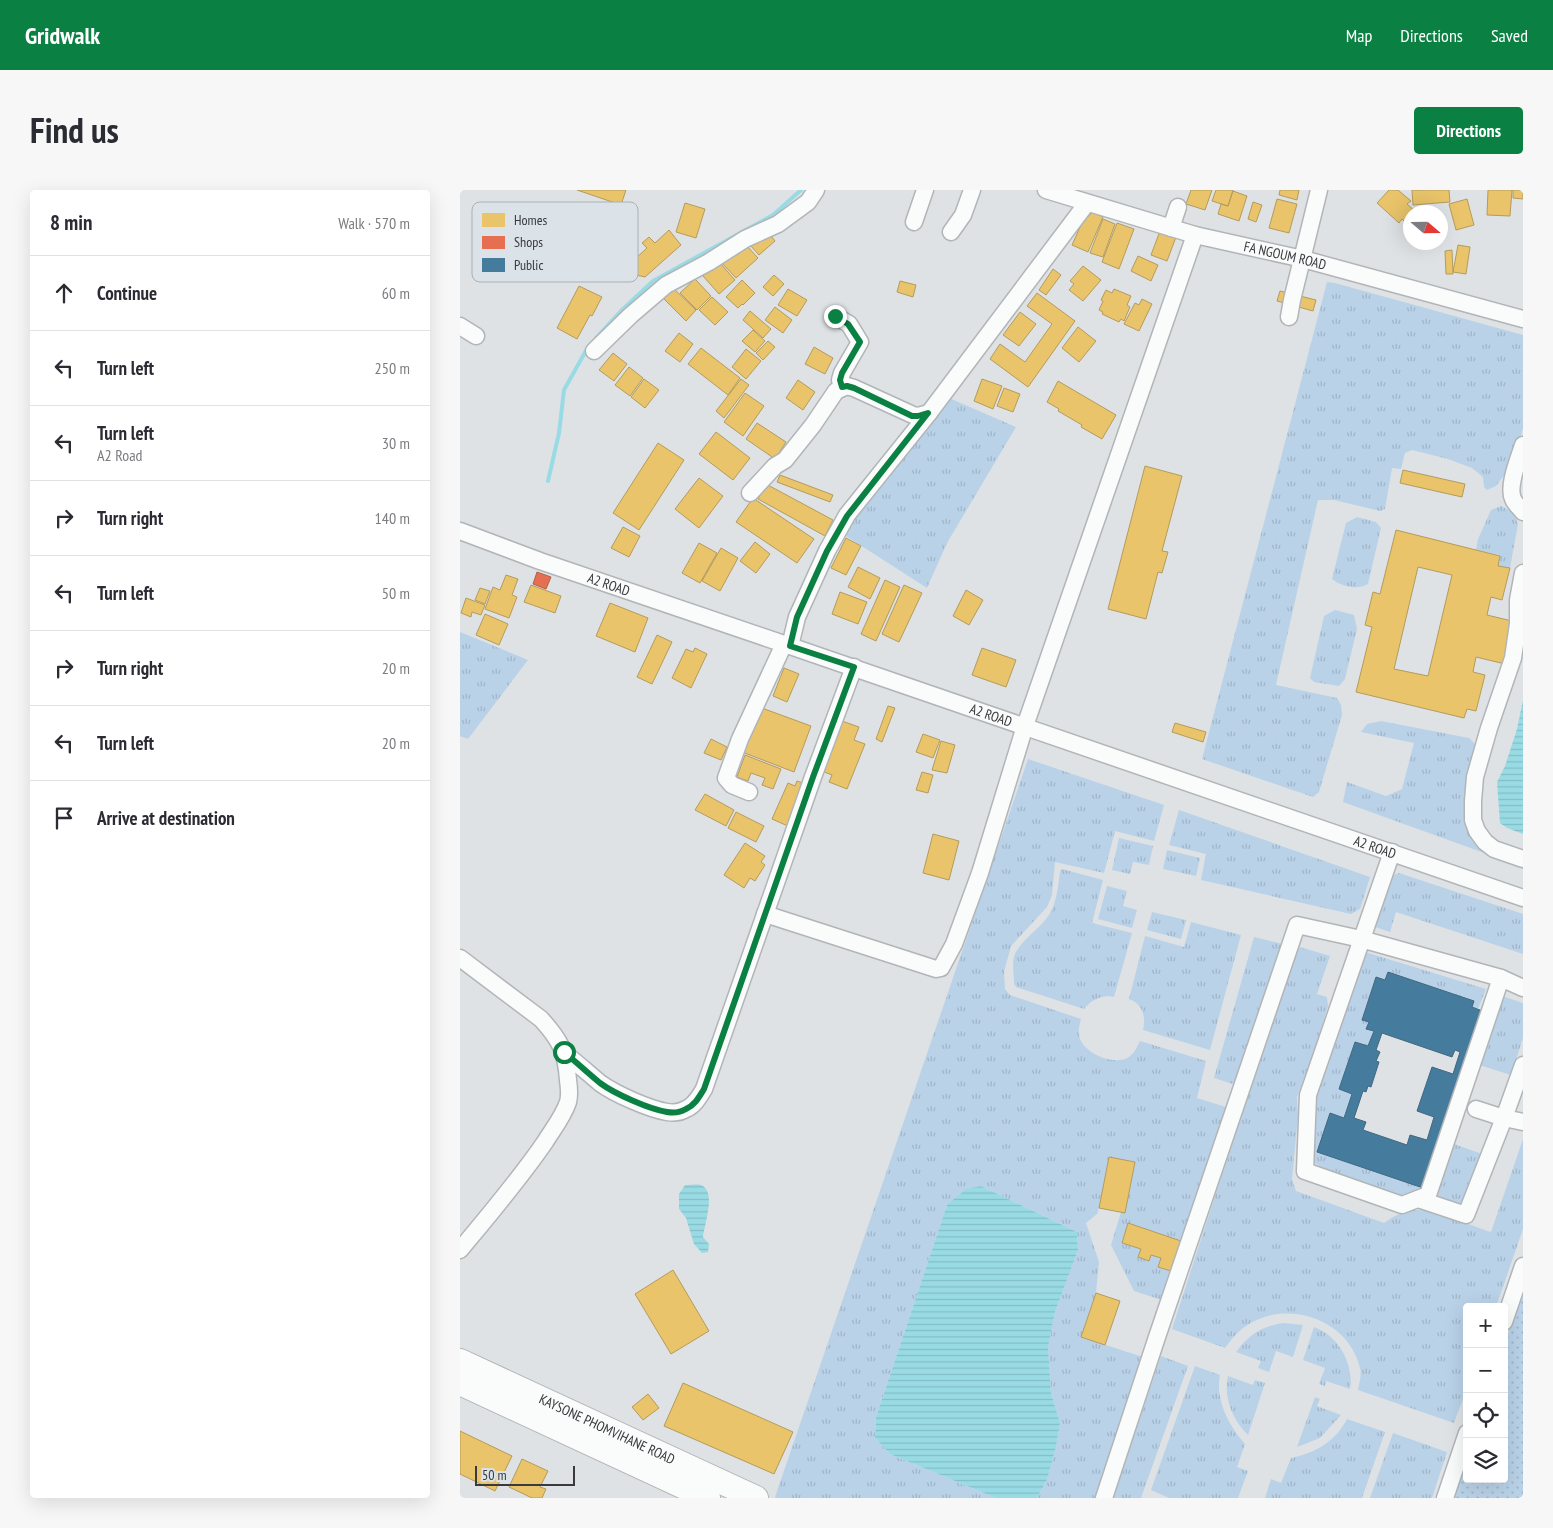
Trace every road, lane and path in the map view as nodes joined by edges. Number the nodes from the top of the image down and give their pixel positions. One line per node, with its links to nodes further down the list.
1 (816, 190): 18 (street)
2 (925, 190): 8 (street)
3 (972, 190): 10 (street)
4 (1046, 190): 6 (street, FA NGOUM ROAD)
5 (1319, 190): 12 (street)
6 (1087, 203): 9 (street, FA NGOUM ROAD); 20 (street)
7 (1178, 207): 9 (street)
8 (914, 222)
9 (1171, 228): 11 (street, FA NGOUM ROAD)
10 (952, 232)
11 (1195, 235): 12 (street, FA NGOUM ROAD); 28 (street)
12 (1303, 259): 14 (street); 15 (street, FA NGOUM ROAD)
13 (835, 316): 19 (street)
14 (1289, 317)
15 (1523, 320)
16 (460, 326): 17 (street)
17 (476, 336)
18 (594, 351)
19 (842, 387): 20 (street); 22 (street)
20 (928, 413): 26 (street)
21 (1523, 445): 23 (street)
22 (750, 493)
23 (1523, 512)
24 (460, 531): 26 (street, A2 ROAD)
25 (1523, 573): 31 (street)
26 (787, 645): 27 (street, A2 ROAD); 29 (street)
27 (854, 667): 28 (street, A2 ROAD); 33 (street)
28 (1025, 726): 30 (street, A2 ROAD); 33 (street)
29 (749, 792)
30 (1392, 852): 32 (street, A2 ROAD); 34 (street)
31 (1523, 859)
32 (1523, 898)
33 (765, 914): 38 (street)
34 (1361, 939): 36 (street); 43 (street); 53 (street)
35 (460, 958): 38 (street)
36 (1501, 978): 37 (street); 43 (street)
37 (1523, 988)
38 (564, 1052): 44 (street)
39 (1523, 1064): 41 (street)
40 (1476, 1109): 41 (street)
41 (1504, 1118): 42 (street); 43 (street)
42 (1523, 1122)
43 (1418, 1199)
44 (460, 1250)
45 (1523, 1266): 46 (street)
46 (1508, 1310)
47 (460, 1361): 52 (highway, KAYSONE PHOMVIHANE ROAD)
48 (460, 1383): 50 (highway, KAYSONE PHOMVIHANE ROAD)
49 (1465, 1438): 54 (street)
50 (685, 1493): 51 (highway, KAYSONE PHOMVIHANE ROAD)
51 (708, 1498)
52 (756, 1498)
53 (1104, 1498)
54 (1446, 1498)

